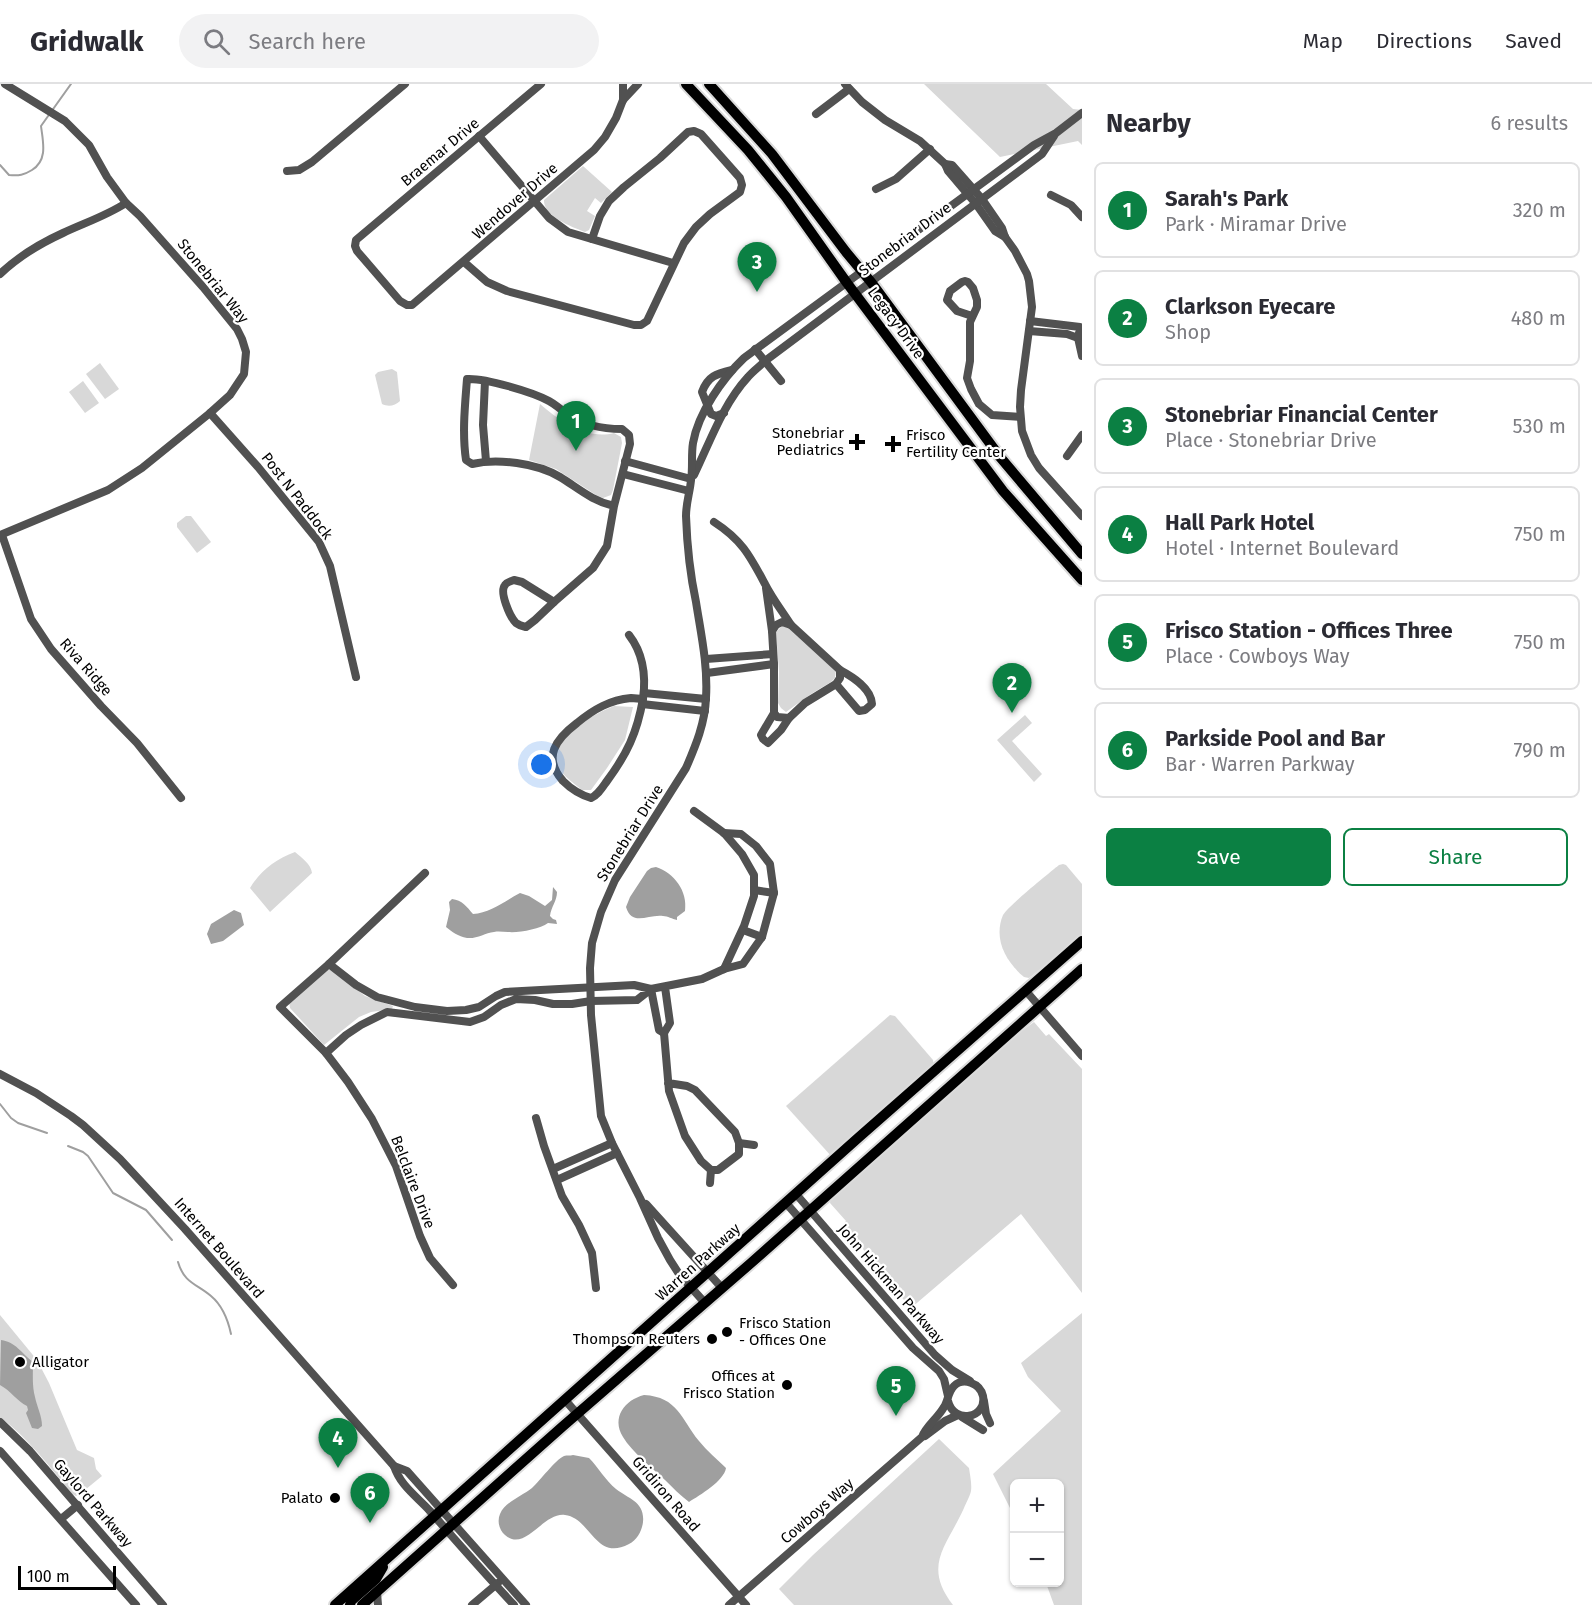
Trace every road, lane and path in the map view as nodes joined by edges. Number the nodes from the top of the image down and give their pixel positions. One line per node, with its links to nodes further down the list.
1 (5, 84): 19 (street, Stonebriar Way)
2 (405, 84): 14 (street)
3 (542, 84): 12 (street, Braemar Drive)
4 (623, 84): 9 (street, Wendover Drive)
5 (638, 84): 9 (street, Wendover Drive)
6 (686, 84): 27 (main road, Legacy Drive)
7 (709, 84): 24 (main road, Legacy Drive)
8 (847, 86): 11 (street); 13 (street)
9 (623, 100): 18 (street, Wendover Drive)
10 (1082, 113): 17 (street, Stonebriar Drive)
11 (816, 114)
12 (479, 136): 18 (street); 29 (street, Braemar Drive)
13 (930, 150): 15 (street); 17 (street)
14 (287, 171)
15 (876, 189)
16 (1051, 195): 20 (street)
17 (975, 197): 24 (street, Stonebriar Drive); 26 (street, Stonebriar Drive); 32 (street)
18 (534, 202): 21 (street); 22 (street, Wendover Drive)
19 (126, 203): 25 (street); 41 (street, Stonebriar Way)
20 (1082, 217)
21 (592, 239): 23 (street); 23 (street)
22 (464, 262): 23 (street); 29 (street, Wendover Drive)
23 (673, 263)
24 (862, 272): 26 (main road, Legacy Drive); 27 (street, Stonebriar Drive)
25 (0, 274)
26 (871, 282): 28 (street, Stonebriar Drive); 55 (main road, Legacy Drive)
27 (848, 283): 28 (main road, Legacy Drive); 34 (street, Stonebriar Drive)
28 (856, 294): 36 (street, Stonebriar Drive); 56 (main road, Legacy Drive)
29 (407, 305)
30 (972, 316): 43 (street)
31 (1081, 325): 32 (street); 33 (street)
32 (1029, 326): 33 (street); 43 (street)
33 (1078, 338): 35 (street)
34 (755, 349): 36 (street); 37 (street, Stonebriar Drive)
35 (1082, 356)
36 (765, 361): 39 (street); 42 (street, Stonebriar Drive)
37 (732, 370): 40 (street, Stonebriar Drive); 40 (street, Stonebriar Drive)
38 (484, 381): 46 (street); 46 (street); 47 (street)
39 (781, 381)
40 (707, 408): 42 (street); 49 (street, Stonebriar Drive)
41 (210, 413): 54 (street, Stonebriar Way); 68 (street, Post N Paddock)
42 (724, 413): 49 (street, Stonebriar Drive)
43 (1020, 417): 52 (street)
44 (1082, 435): 45 (street)
45 (1067, 456)
46 (486, 461): 51 (street)
47 (625, 461): 48 (street); 49 (street)
48 (623, 474): 50 (street); 51 (street)
49 (691, 479): 50 (street, Stonebriar Drive)
50 (689, 491): 64 (street, Stonebriar Drive)
51 (614, 506): 59 (street)
52 (1082, 516)
53 (714, 522): 58 (street)
54 (1, 535): 75 (street, Riva Ridge)
55 (1081, 552): 56 (main road)
56 (1067, 563): 57 (main road, Legacy Drive)
57 (1082, 580)
58 (765, 585): 60 (street); 61 (street)
59 (554, 602): 59 (street)
60 (791, 625): 61 (street); 66 (street)
61 (772, 631): 63 (street)
62 (629, 636): 70 (street)
63 (773, 654): 64 (street); 65 (street)
64 (706, 660): 67 (street, Stonebriar Drive)
65 (774, 664): 67 (street); 73 (street)
66 (840, 670): 69 (street); 69 (street)
67 (706, 673): 71 (street, Stonebriar Drive)
68 (356, 677)
69 (836, 684): 74 (street)
70 (643, 698): 70 (street); 71 (street); 72 (street)
71 (706, 699): 72 (street, Stonebriar Drive)
72 (705, 711): 87 (street, Stonebriar Drive)
73 (774, 713): 74 (street); 74 (street)
74 (789, 718)
75 (181, 798)
76 (694, 811): 77 (street)
77 (724, 832): 79 (street); 80 (street)
78 (425, 873): 84 (street)
79 (754, 890): 80 (street); 81 (street)
80 (774, 893): 82 (street)
81 (743, 930): 82 (street); 85 (street)
82 (762, 937): 85 (street)
83 (1082, 941): 90 (main road, Warren Parkway)
84 (329, 964): 87 (street); 94 (street, Belclaire Drive)
85 (724, 969): 88 (street)
86 (1082, 969): 92 (main road)
87 (590, 987): 89 (street); 91 (street, Stonebriar Drive)
88 (665, 987): 89 (street); 93 (street)
89 (651, 989): 91 (street); 93 (street)
90 (1026, 991): 92 (street); 96 (main road, Warren Parkway)
91 (591, 1001): 94 (street); 101 (street, Stonebriar Drive)
92 (1040, 1007): 95 (street); 98 (main road)
93 (664, 1033): 99 (street)
94 (326, 1053): 117 (street, Belclaire Drive)
95 (1082, 1056)
96 (942, 1065): 98 (main road); 109 (main road, Warren Parkway)
97 (0, 1074): 136 (street, Internet Boulevard)
98 (958, 1080): 112 (main road)
99 (668, 1083): 102 (street); 106 (street)
100 (536, 1118): 105 (street)
101 (612, 1143): 104 (street, Stonebriar Drive); 105 (street)
102 (739, 1143): 103 (street); 106 (street)
103 (754, 1145)
104 (617, 1154): 107 (street); 110 (street, Stonebriar Drive)
105 (553, 1169): 107 (street)
106 (711, 1170): 108 (street)
107 (556, 1180): 118 (street)
108 (710, 1183)
109 (796, 1194): 111 (main road, Warren Parkway); 112 (street, John Hickman Parkway)
110 (640, 1198): 114 (street, Stonebriar Drive); 115 (street, Stonebriar Drive)
111 (786, 1203): 113 (street, John Hickman Parkway); 116 (main road, Warren Parkway)
112 (809, 1210): 113 (main road); 122 (street, John Hickman Parkway)
113 (800, 1219): 120 (main road); 123 (street, John Hickman Parkway)
114 (677, 1240): 115 (street); 116 (street, Stonebriar Drive)
115 (664, 1249): 119 (street, Stonebriar Drive)
116 (708, 1273): 119 (main road, Warren Parkway); 120 (street, Stonebriar Drive)
117 (453, 1284)
118 (596, 1288)
119 (691, 1288): 121 (street, Stonebriar Drive); 126 (main road, Warren Parkway)
120 (722, 1288): 121 (main road)
121 (705, 1303): 128 (main road)
122 (914, 1330): 123 (street); 124 (street, John Hickman Parkway)
123 (905, 1339): 127 (street, John Hickman Parkway)
124 (973, 1383): 125 (street); 127 (street)
125 (983, 1397): 129 (street); 131 (street)
126 (565, 1400): 128 (street, Gridiron Road); 136 (main road, Warren Parkway)
127 (948, 1400): 129 (street); 133 (street, Cowboys Way)
128 (578, 1414): 138 (main road); 143 (street, Gridiron Road)
129 (959, 1415): 132 (street); 133 (street, Cowboys Way)
130 (0, 1422): 135 (street, Gaylord Parkway)
131 (990, 1423)
132 (982, 1431)
133 (922, 1437): 143 (street, Cowboys Way)
134 (0, 1450): 137 (street)
135 (78, 1505): 137 (street); 145 (street, Gaylord Parkway)
136 (439, 1514): 138 (street, Internet Boulevard); 139 (main road, Warren Parkway)
137 (61, 1519): 144 (street)
138 (450, 1528): 140 (street); 141 (street); 142 (main road)
139 (387, 1559): 146 (main road, Warren Parkway); 147 (main road)
140 (502, 1578): 141 (street); 152 (street)
141 (495, 1585): 150 (street); 151 (street)
142 (377, 1592): 148 (main road); 149 (street)
143 (739, 1597): 153 (street, Cowboys Way); 154 (street, Gridiron Road)
144 (136, 1605)
145 (163, 1605)
146 (335, 1605)
147 (350, 1605)
148 (362, 1605)
149 (378, 1605)
150 (472, 1605)
151 (514, 1605)
152 (526, 1605)
153 (729, 1605)
154 (746, 1605)

